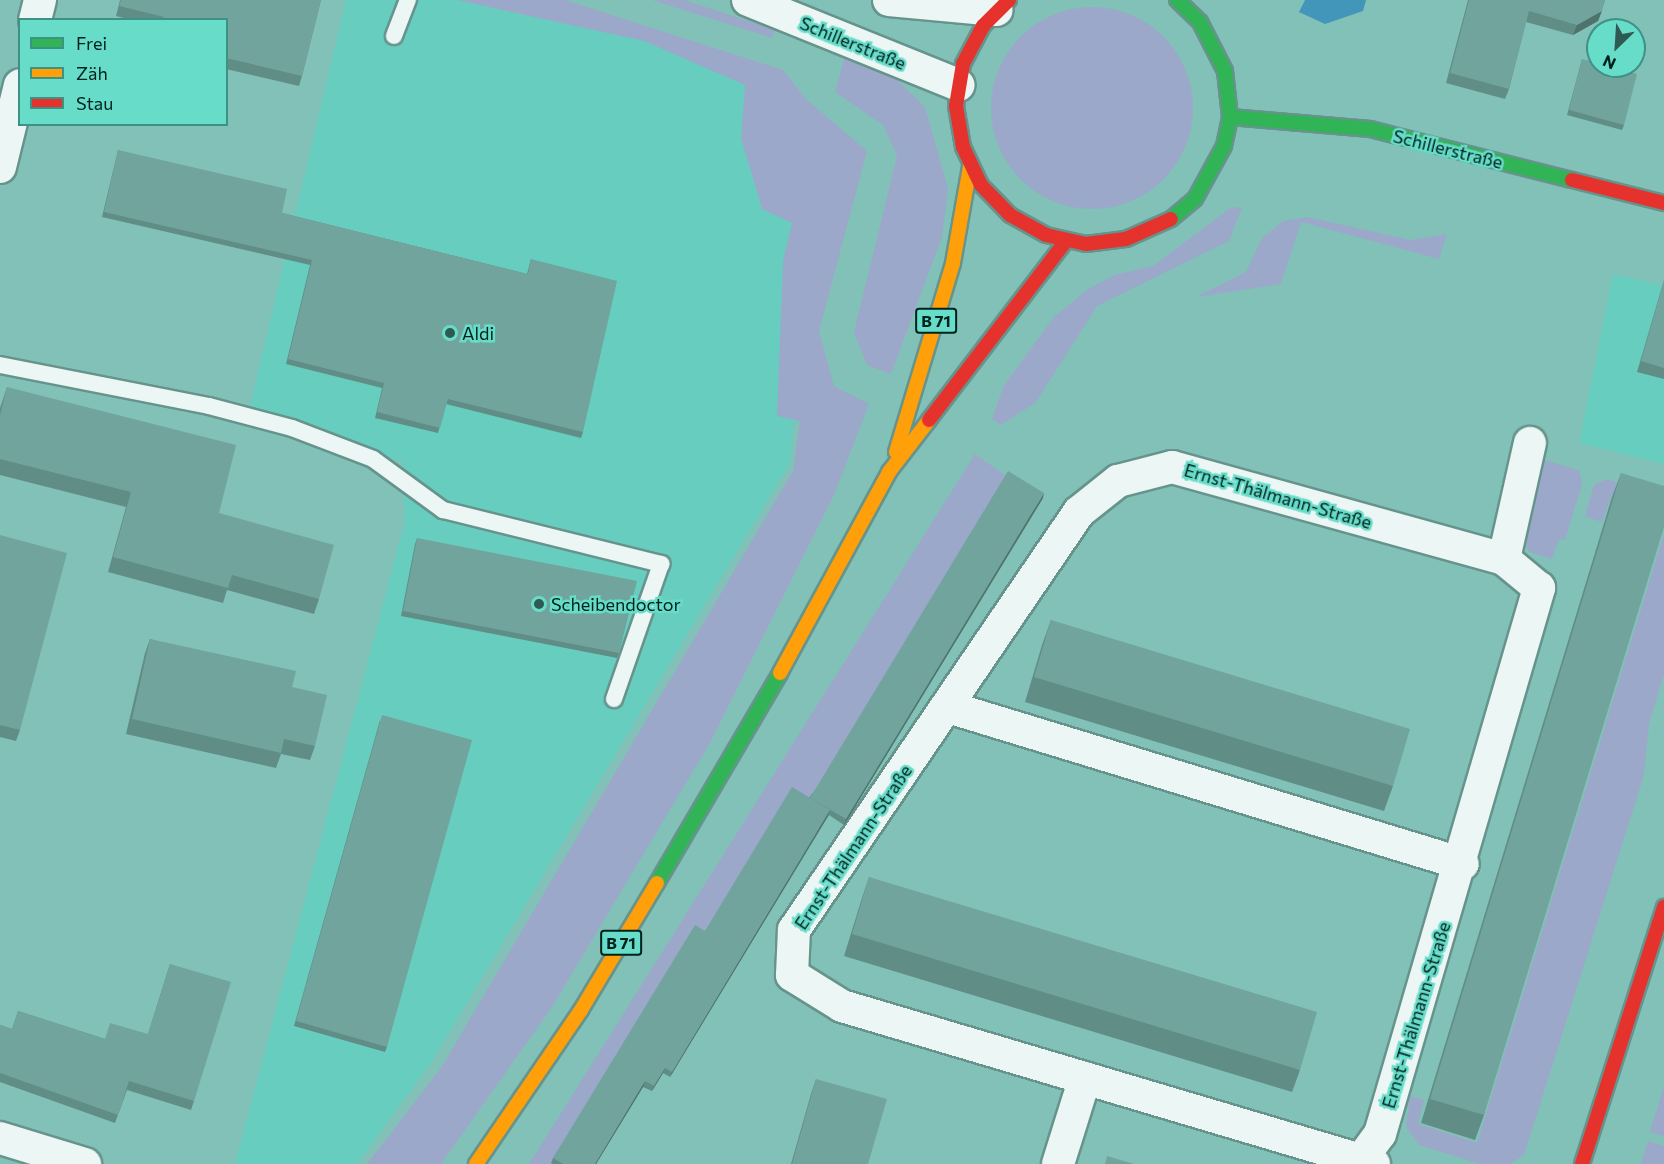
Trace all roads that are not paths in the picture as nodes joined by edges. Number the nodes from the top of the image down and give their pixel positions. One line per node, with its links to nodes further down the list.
1 (40, 0): 8 (street)
2 (408, 0): 9 (lane)
3 (748, 0): 11 (street, Schillerstraße)
4 (889, 0): 6 (street)
5 (1177, 0): 10 (main road, B 71)
6 (1003, 5): 11 (main road, B 71)
7 (1213, 9): 10 (main road, B 71)
8 (36, 18)
9 (394, 36)
10 (1211, 38): 13 (main road, B 71)
11 (958, 85): 15 (main road, B 71)
12 (18, 93): 14 (street)
13 (1230, 117): 16 (main road, Schillerstraße); 17 (main road, B 71)
14 (0, 167)
15 (970, 167): 17 (main road, B 71); 20 (main road, B 71)
16 (1664, 203)
17 (1066, 241): 20 (main road, B 71)
18 (0, 365): 22 (lane)
19 (1530, 443): 21 (street)
20 (890, 472): 30 (main road, B 71)
21 (1504, 559): 23 (street, Ernst-Thälmann-Straße); 24 (street, Ernst-Thälmann-Straße)
22 (614, 699)
23 (948, 707): 24 (street); 26 (street, Ernst-Thälmann-Straße)
24 (1463, 864): 28 (street, Ernst-Thälmann-Straße)
25 (1664, 907): 32 (main road)
26 (1085, 1078): 28 (street, Ernst-Thälmann-Straße); 31 (street)
27 (0, 1138): 29 (street)
28 (1364, 1162)
29 (85, 1164)
30 (476, 1164)
31 (1058, 1164)
32 (1582, 1164)

